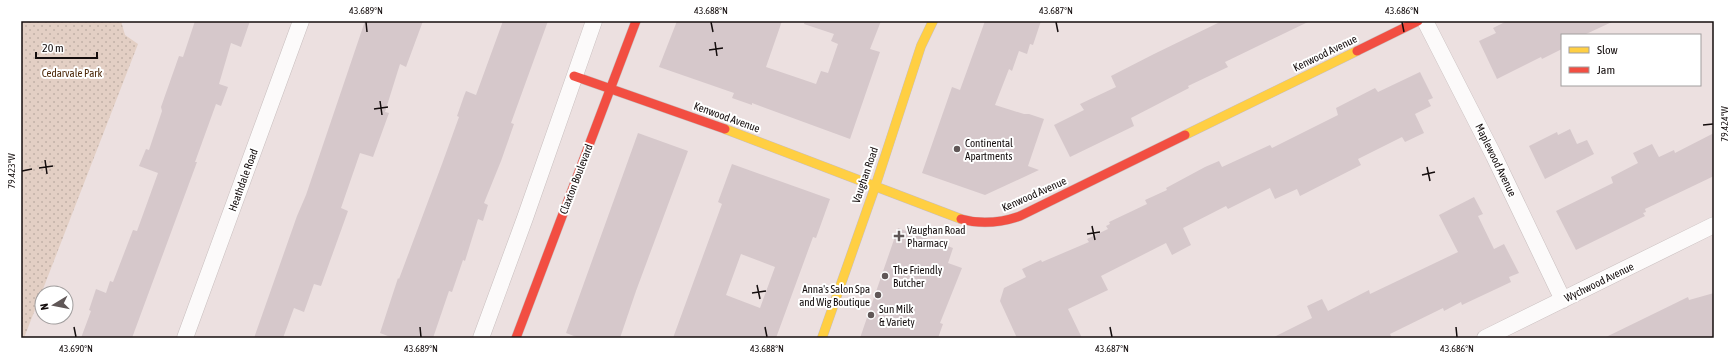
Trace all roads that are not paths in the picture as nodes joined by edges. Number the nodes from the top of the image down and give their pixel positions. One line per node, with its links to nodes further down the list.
1 (301, 21): 12 (street, Heathdale Road)
2 (594, 21): 7 (street)
3 (636, 21): 8 (street, Claxton Boulevard)
4 (933, 21): 9 (street, Vaughan Road)
5 (1418, 21): 9 (street, Kenwood Avenue)
6 (1425, 21): 11 (street, Maplewood Avenue)
7 (574, 76): 8 (street, Kenwood Avenue); 13 (street)
8 (611, 89): 9 (street, Kenwood Avenue); 14 (street, Claxton Boulevard)
9 (874, 187): 15 (street, Vaughan Road)
10 (1714, 225): 11 (street, Wychwood Avenue)
11 (1563, 300): 16 (street, Wychwood Avenue)
12 (185, 338)
13 (481, 338)
14 (516, 338)
15 (822, 338)
16 (1484, 338)

